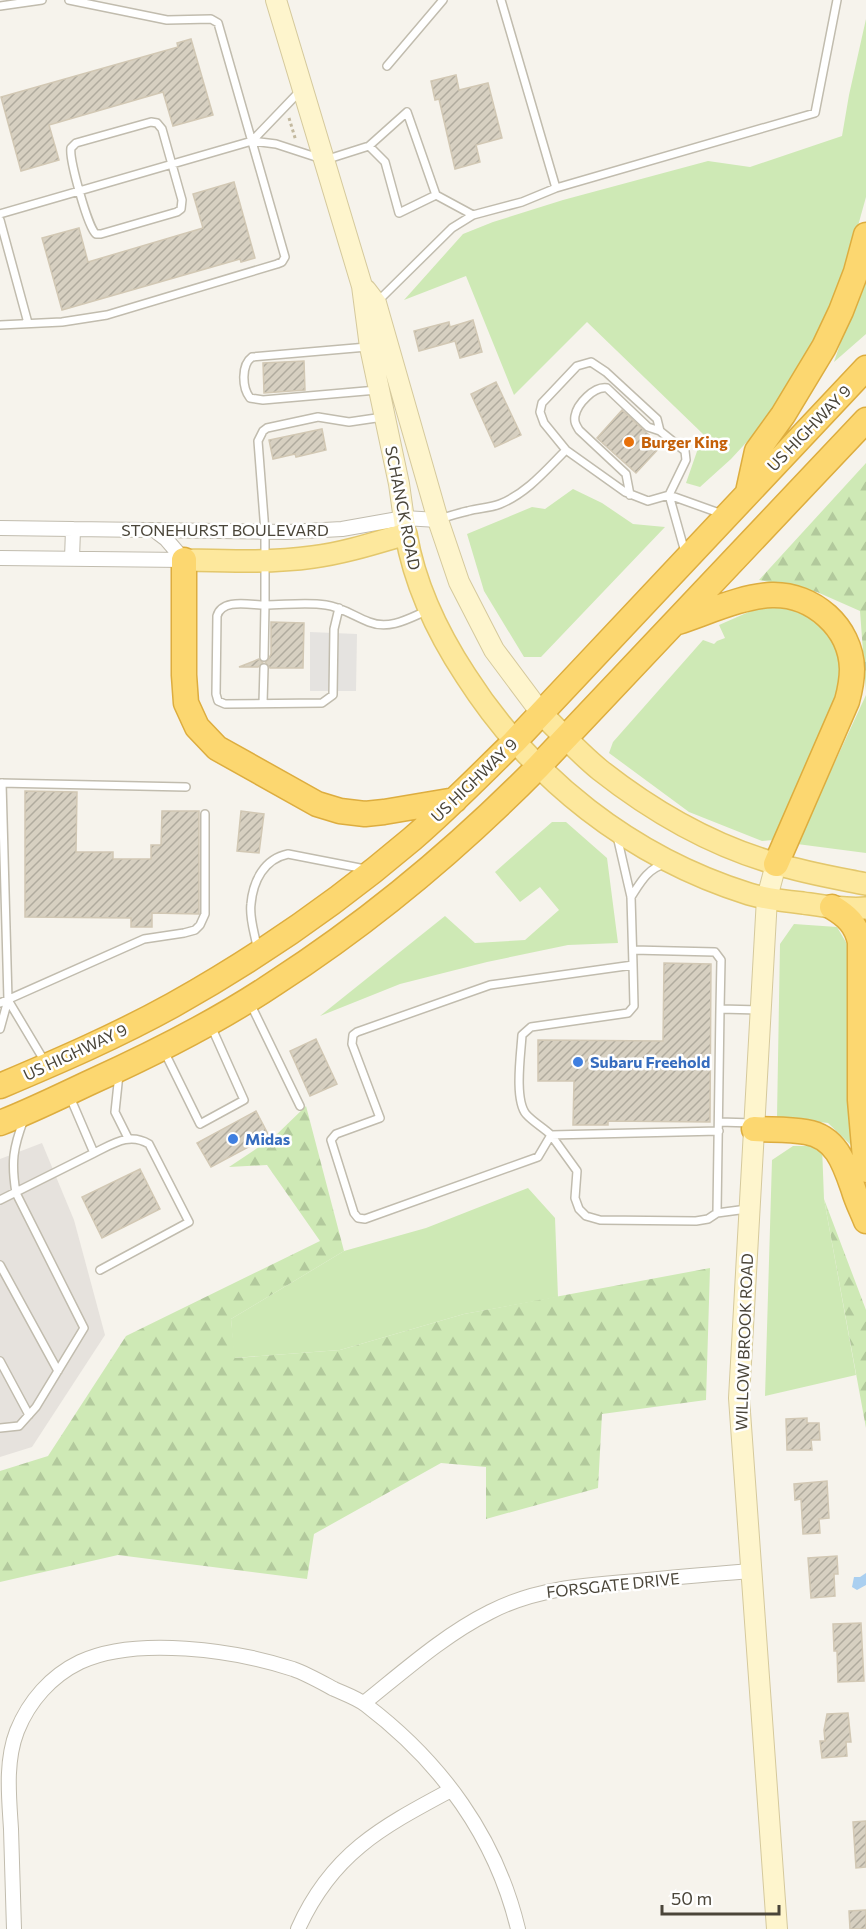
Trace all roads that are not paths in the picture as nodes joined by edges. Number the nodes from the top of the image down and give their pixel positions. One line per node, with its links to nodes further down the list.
1 (42, 0): 7 (lane)
2 (69, 0): 10 (lane)
3 (276, 0): 9 (street, SCHANCK ROAD)
4 (442, 0): 8 (lane)
5 (501, 0): 14 (lane)
6 (837, 0): 14 (lane)
7 (0, 6)
8 (387, 66)
9 (303, 87): 10 (lane); 12 (street, SCHANCK ROAD)
10 (252, 141): 12 (lane); 13 (lane); 23 (lane)
11 (369, 146): 12 (lane); 16 (lane); 16 (lane)
12 (325, 160): 21 (street, SCHANCK ROAD)
13 (172, 165): 15 (lane); 15 (lane); 15 (lane)
14 (556, 188): 18 (lane)
15 (80, 191): 17 (lane)
16 (436, 195): 18 (lane)
17 (0, 214)
18 (473, 215): 22 (lane)
19 (0, 220): 23 (lane)
20 (866, 235): 32 (highway)
21 (362, 286): 22 (street, SCHANCK ROAD); 25 (street, SCHANCK ROAD)
22 (376, 303): 36 (street, SCHANCK ROAD)
23 (28, 323): 24 (lane)
24 (0, 325)
25 (370, 346): 27 (street, SCHANCK ROAD); 27 (lane)
26 (866, 368): 32 (highway, US HIGHWAY 9)
27 (378, 390): 28 (street, SCHANCK ROAD)
28 (384, 416): 37 (street, SCHANCK ROAD); 41 (lane)
29 (866, 420): 50 (highway, US HIGHWAY 9)
30 (660, 431): 31 (lane); 33 (lane); 34 (lane)
31 (566, 450): 33 (lane); 36 (lane)
32 (748, 492): 35 (highway, US HIGHWAY 9)
33 (630, 495): 34 (lane)
34 (669, 495): 35 (lane); 43 (lane)
35 (727, 516): 43 (highway, US HIGHWAY 9)
36 (438, 520): 37 (street, STONEHURST BOULEVARD); 54 (street, SCHANCK ROAD)
37 (405, 526): 41 (street, STONEHURST BOULEVARD); 46 (main road, STONEHURST BOULEVARD); 49 (main road, SCHANCK ROAD)
38 (0, 528): 39 (street, STONEHURST BOULEVARD)
39 (73, 529): 40 (street, STONEHURST BOULEVARD); 44 (street)
40 (154, 530): 41 (street, STONEHURST BOULEVARD); 45 (street)
41 (265, 532): 46 (lane)
42 (0, 558): 44 (street, STONEHURST BOULEVARD)
43 (687, 558): 54 (highway, US HIGHWAY 9)
44 (72, 559): 45 (street, STONEHURST BOULEVARD)
45 (184, 560): 46 (main road, STONEHURST BOULEVARD); 60 (highway)
46 (266, 561): 47 (lane)
47 (265, 605): 48 (lane); 51 (lane); 53 (lane)
48 (339, 609): 49 (lane); 53 (lane)
49 (429, 610): 56 (main road, SCHANCK ROAD)
50 (675, 622): 55 (highway, US HIGHWAY 9); 64 (highway)
51 (264, 657)
52 (264, 668): 53 (lane)
53 (263, 703)
54 (541, 712): 55 (main road); 56 (highway, US HIGHWAY 9)
55 (566, 738): 57 (highway, US HIGHWAY 9); 64 (main road)
56 (514, 742): 57 (main road, SCHANCK ROAD); 60 (highway, US HIGHWAY 9)
57 (538, 767): 62 (main road, SCHANCK ROAD); 75 (highway, US HIGHWAY 9)
58 (1, 783): 59 (lane); 74 (lane)
59 (186, 787)
60 (455, 800): 65 (highway, US HIGHWAY 9)
61 (205, 814): 74 (lane)
62 (616, 830): 63 (main road, SCHANCK ROAD); 67 (lane)
63 (672, 863): 67 (lane); 68 (main road, SCHANCK ROAD)
64 (776, 864): 66 (main road); 68 (street, WILLOW BROOK ROAD)
65 (373, 870): 72 (highway, US HIGHWAY 9); 72 (lane)
66 (866, 884)
67 (632, 897): 71 (lane)
68 (767, 898): 69 (main road, SCHANCK ROAD); 78 (street, WILLOW BROOK ROAD)
69 (832, 907): 70 (main road, SCHANCK ROAD); 95 (highway)
70 (866, 908)
71 (633, 950): 73 (lane); 77 (lane)
72 (258, 953): 82 (highway, US HIGHWAY 9)
73 (633, 965): 92 (lane); 92 (lane)
74 (8, 1000): 76 (lane); 80 (lane); 82 (lane)
75 (249, 1000): 79 (highway, US HIGHWAY 9); 86 (lane)
76 (0, 1003)
77 (720, 1009): 78 (lane); 88 (lane)
78 (760, 1010): 90 (street, WILLOW BROOK ROAD)
79 (210, 1023): 81 (highway, US HIGHWAY 9); 81 (lane)
80 (0, 1029)
81 (163, 1049): 83 (highway, US HIGHWAY 9)
82 (48, 1066): 84 (highway, US HIGHWAY 9)
83 (119, 1069): 85 (highway, US HIGHWAY 9); 93 (lane)
84 (0, 1086)
85 (69, 1093): 87 (highway, US HIGHWAY 9); 94 (lane)
86 (300, 1106)
87 (26, 1113): 89 (highway, US HIGHWAY 9); 96 (lane)
88 (719, 1122): 90 (lane); 91 (lane)
89 (0, 1123)
90 (754, 1126): 98 (street, WILLOW BROOK ROAD); 100 (highway)
91 (719, 1131): 92 (lane); 99 (lane)
92 (551, 1135): 99 (lane)
93 (128, 1138): 94 (lane); 102 (lane)
94 (94, 1153): 96 (lane)
95 (866, 1170)
96 (16, 1193): 97 (lane); 104 (lane)
97 (0, 1200)
98 (749, 1209): 99 (lane); 107 (street, WILLOW BROOK ROAD)
99 (717, 1213)
100 (866, 1221)
101 (0, 1265): 104 (lane)
102 (100, 1270)
103 (0, 1361): 105 (lane)
104 (58, 1371): 105 (lane)
105 (29, 1415): 106 (lane)
106 (0, 1428)
107 (751, 1571): 108 (street, FORSGATE DRIVE); 113 (street, WILLOW BROOK ROAD)
108 (363, 1703): 109 (street); 110 (street)
109 (451, 1790): 111 (street); 112 (street)
110 (14, 1929)
111 (298, 1929)
112 (518, 1929)
113 (777, 1929)

